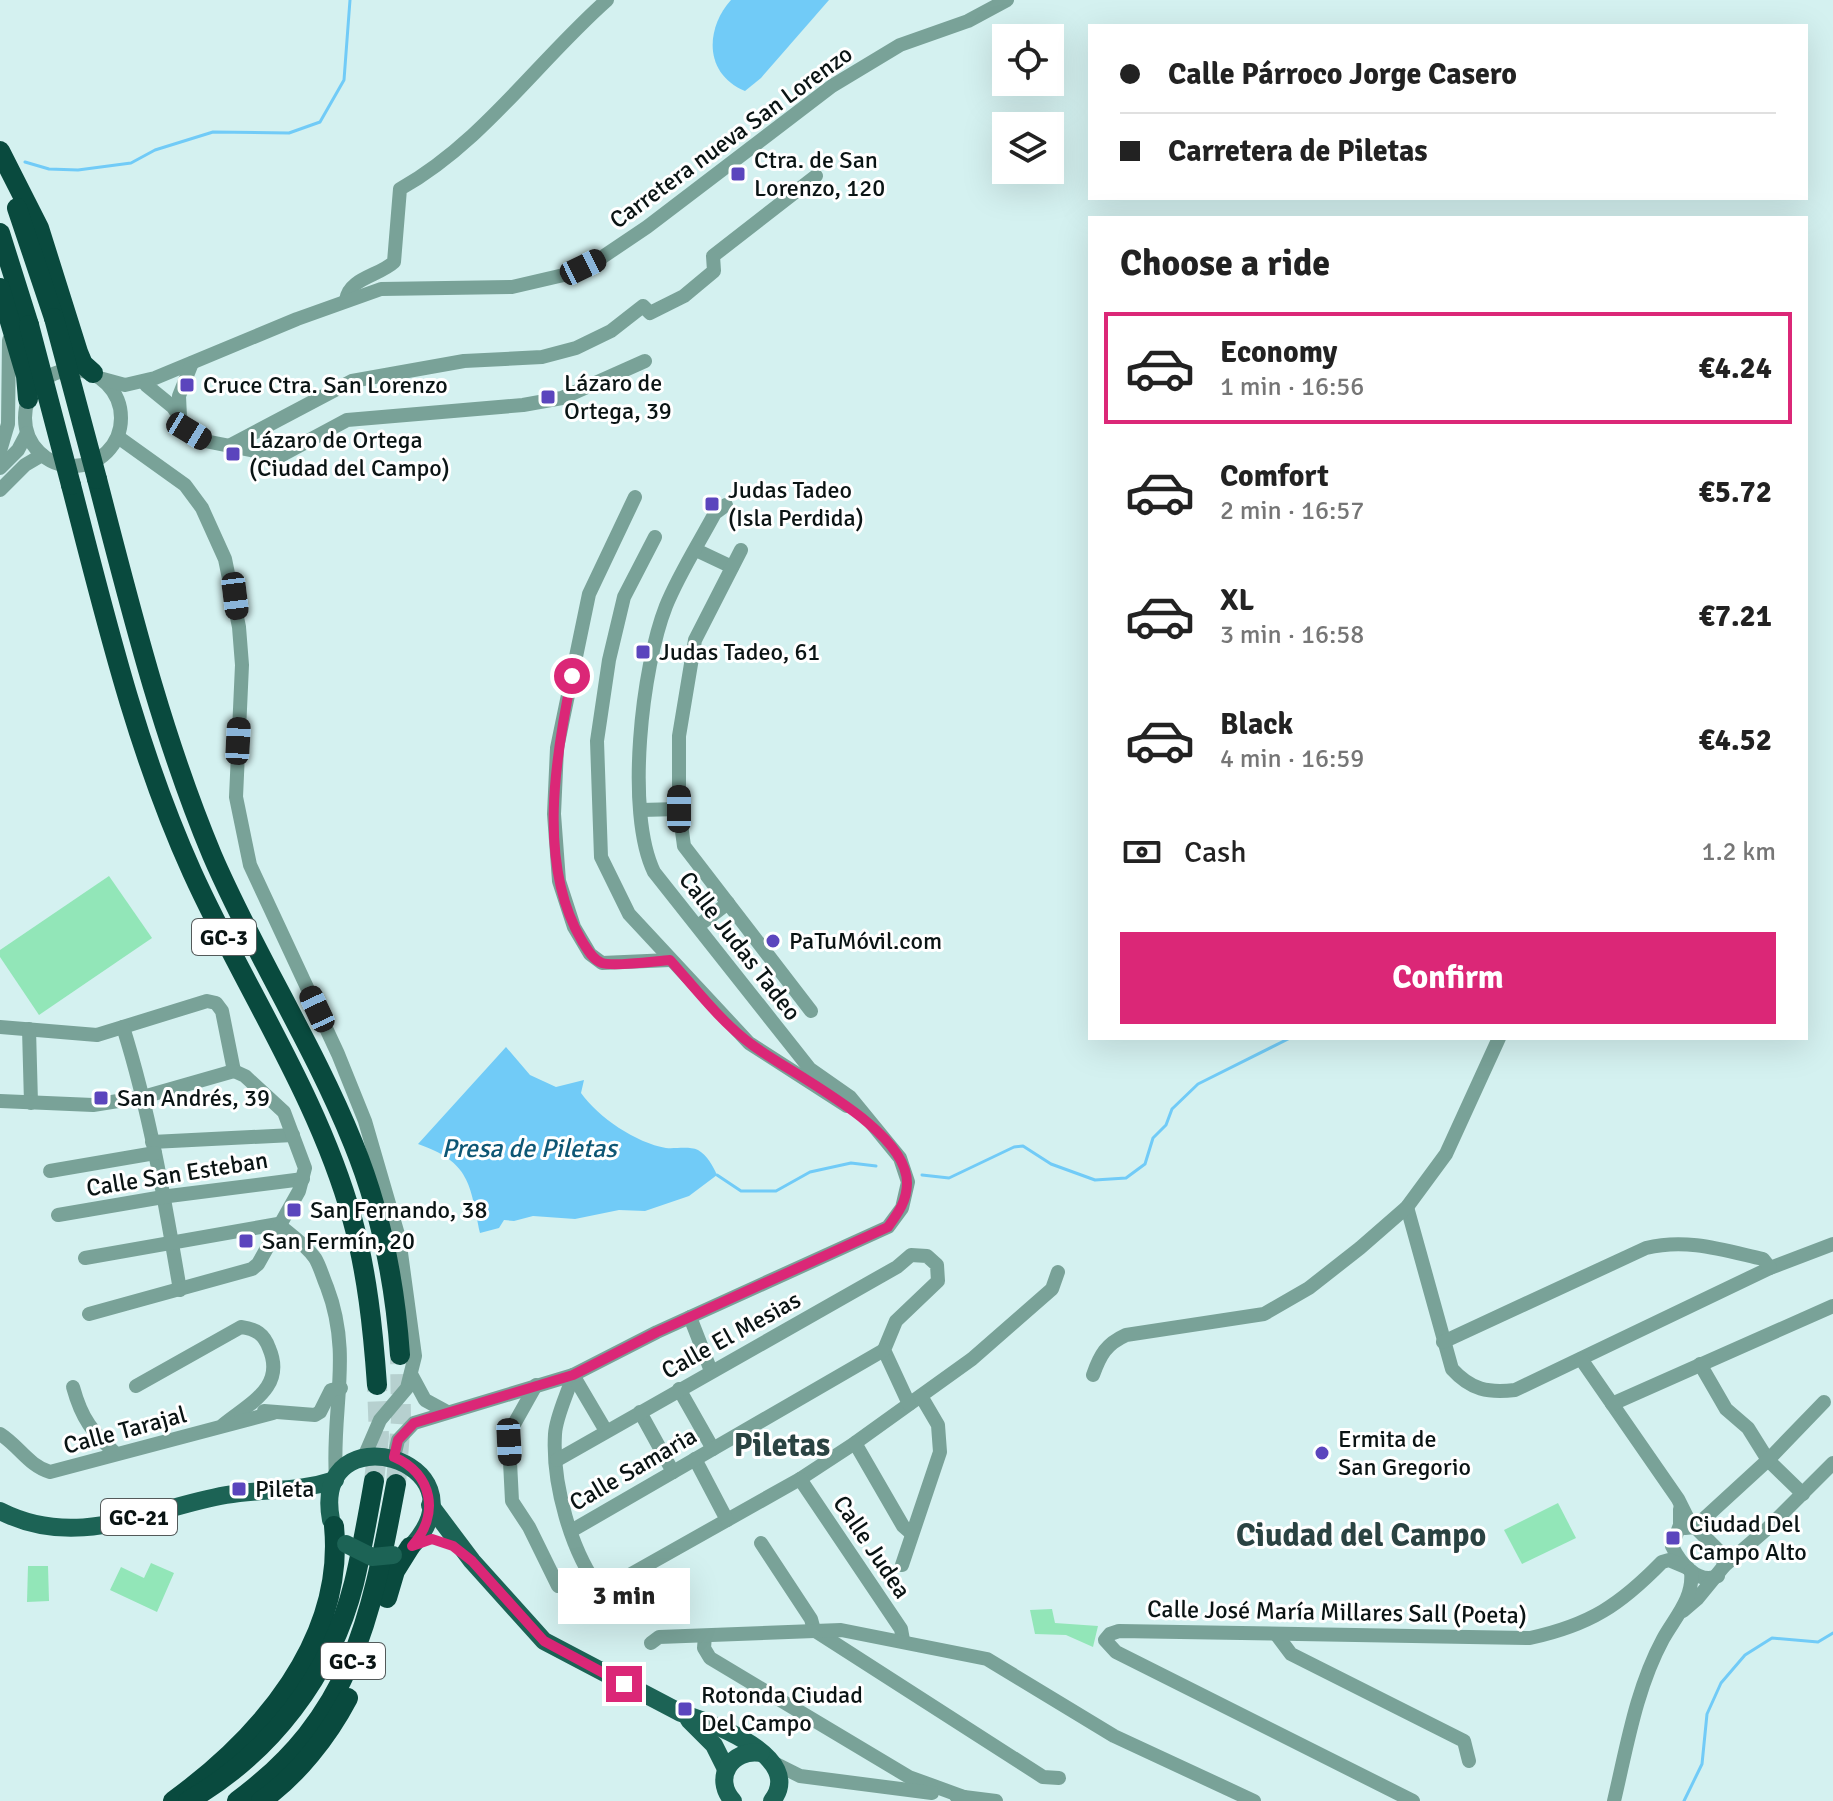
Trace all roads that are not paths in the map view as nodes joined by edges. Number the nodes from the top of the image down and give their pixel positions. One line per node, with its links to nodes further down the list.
1 (607, 0): 8 (street)
2 (1007, 0): 8 (street, Carretera nueva San Lorenzo)
3 (0, 151): 12 (highway)
4 (0, 171): 66 (highway, GC-3, bridge)
5 (816, 176): 19 (street)
6 (0, 233): 73 (highway, GC-3, bridge)
7 (0, 288): 14 (highway)
8 (346, 300): 11 (street, Carretera nueva San Lorenzo)
9 (0, 305): 20 (street)
10 (645, 361): 19 (street)
11 (192, 363): 13 (street, Carretera nueva San Lorenzo); 16 (street)
12 (98, 376): 13 (street, Carretera nueva San Lorenzo); 14 (street); 15 (street)
13 (155, 379): 15 (street, Carretera nueva San Lorenzo); 16 (street)
14 (28, 399): 17 (street)
15 (121, 411): 18 (street)
16 (177, 412): 19 (street)
17 (27, 433): 21 (street); 24 (street)
18 (118, 437): 22 (street); 23 (street)
19 (229, 446)
20 (0, 451)
21 (42, 455): 22 (street); 25 (street)
22 (102, 457): 23 (street)
23 (147, 459): 70 (street)
24 (0, 468)
25 (0, 490)
26 (635, 497): 36 (street)
27 (726, 505): 29 (street, Calle Judas Tadeo)
28 (655, 537): 36 (street)
29 (696, 550): 31 (street); 33 (street, Calle Judas Tadeo)
30 (741, 550): 31 (street)
31 (732, 567): 32 (street)
32 (679, 809): 33 (street); 34 (street)
33 (641, 810): 35 (street, Calle Judas Tadeo)
34 (728, 903): 35 (street); 37 (street)
35 (698, 926): 46 (street, Calle Judas Tadeo)
36 (670, 960): 46 (street)
37 (811, 1011)
38 (0, 1027): 40 (street)
39 (123, 1027): 40 (street); 42 (street); 43 (street)
40 (29, 1029): 45 (street)
41 (1498, 1040): 52 (street)
42 (234, 1071): 43 (street); 47 (street)
43 (143, 1097): 45 (street); 48 (street)
44 (0, 1101): 45 (street)
45 (31, 1103)
46 (865, 1117): 63 (street)
47 (293, 1135): 48 (street); 50 (street)
48 (154, 1147): 49 (street); 51 (street)
49 (50, 1171)
50 (303, 1179): 51 (street, Calle San Esteban); 54 (street)
51 (165, 1197): 53 (street, Calle San Esteban); 55 (street)
52 (1407, 1207): 64 (street); 72 (street)
53 (58, 1215)
54 (278, 1224): 55 (street); 60 (street); 77 (street)
55 (172, 1243): 57 (street); 60 (street)
56 (1833, 1244): 58 (street)
57 (85, 1258)
58 (1770, 1268): 64 (street); 67 (street)
59 (1058, 1272): 80 (street)
60 (180, 1290): 62 (street)
61 (1833, 1306): 68 (street)
62 (89, 1314)
63 (690, 1317): 69 (street); 71 (street)
64 (1443, 1342): 67 (street)
65 (884, 1350): 69 (street, Calle El Mesias); 80 (street); 93 (street, Calle Samaria)
66 (400, 1355)
67 (1581, 1359): 82 (street)
68 (1700, 1364): 82 (street); 99 (street)
69 (711, 1371): 78 (street, Calle El Mesias)
70 (411, 1374): 83 (street); 84 (street)
71 (573, 1375): 74 (street); 89 (street); 98 (street)
72 (1093, 1375)
73 (377, 1385)
74 (536, 1385): 84 (street); 125 (street)
75 (136, 1386): 79 (street)
76 (73, 1387): 94 (street)
77 (341, 1388): 86 (street, Calle Tarajal); 87 (street)
78 (679, 1389): 85 (street, Calle El Mesias); 93 (street)
79 (255, 1399): 86 (street); 88 (street)
80 (915, 1400): 92 (street); 116 (street)
81 (1824, 1402): 99 (street)
82 (1612, 1404): 109 (street)
83 (391, 1410): 95 (street); 96 (street)
84 (447, 1412): 91 (street)
85 (640, 1412): 89 (street, Calle El Mesias); 102 (street)
86 (273, 1413): 88 (street, Calle Tarajal)
87 (336, 1423): 96 (street); 103 (street)
88 (220, 1428): 94 (street, Calle Tarajal)
89 (606, 1431): 98 (street, Calle El Mesias)
90 (0, 1434): 94 (street, Calle Tarajal)
91 (403, 1435): 95 (street); 101 (street)
92 (855, 1443): 104 (street); 116 (street)
93 (713, 1449): 97 (street, Calle Samaria)
94 (116, 1454)
95 (392, 1457): 96 (main road); 101 (main road)
96 (360, 1459): 103 (main road, GC-21)
97 (695, 1459): 102 (street, Calle Samaria); 112 (street)
98 (557, 1460): 115 (street)
99 (1768, 1460): 108 (street); 114 (street)
100 (1833, 1463): 108 (street)
101 (413, 1468): 110 (main road, GC-21)
102 (673, 1472): 115 (street, Calle Samaria)
103 (336, 1479): 107 (main road, GC-21); 113 (main road)
104 (800, 1479): 112 (street); 131 (street, Calle Judea)
105 (374, 1481): 146 (highway, GC-3)
106 (396, 1484): 147 (highway, GC-3)
107 (279, 1491): 111 (main road, GC-21); 113 (main road, GC-21)
108 (1803, 1494): 123 (street)
109 (1678, 1499): 114 (street); 117 (street)
110 (430, 1505): 119 (main road); 120 (main road, GC-21)
111 (0, 1511)
112 (727, 1520): 115 (street)
113 (332, 1523): 119 (main road, GC-21, bridge); 145 (highway)
114 (1693, 1527): 117 (street); 123 (street)
115 (571, 1531)
116 (911, 1533): 121 (street)
117 (1675, 1538): 122 (street); 124 (street, Calle José María Millares Sall (Poeta))
118 (761, 1543): 127 (street)
119 (405, 1549): 120 (main road, GC-21); 148 (highway)
120 (472, 1561): 134 (main road, GC-21)
121 (902, 1565)
122 (1689, 1569): 123 (street); 124 (street, Calle José María Millares Sall (Poeta)); 126 (street)
123 (1721, 1571): 126 (street)
124 (1650, 1574): 129 (street, Calle José María Millares Sall (Poeta))
125 (558, 1586)
126 (1678, 1616): 153 (street)
127 (814, 1630): 128 (street); 130 (street); 133 (street)
128 (858, 1632): 131 (street); 133 (street)
129 (1276, 1634): 137 (street); 152 (street, Calle José María Millares Sall (Poeta))
130 (705, 1636): 132 (street); 135 (street)
131 (911, 1642): 151 (street)
132 (651, 1643)
133 (856, 1656): 140 (street)
134 (681, 1713): 136 (main road, GC-21); 138 (main road, GC-21)
135 (876, 1758): 141 (street); 144 (street)
136 (768, 1759): 138 (main road); 139 (street); 143 (main road)
137 (1469, 1761)
138 (726, 1769): 149 (main road, GC-21)
139 (819, 1778): 141 (street); 143 (street)
140 (1059, 1778)
141 (868, 1785): 142 (street)
142 (913, 1796): 144 (street)
143 (777, 1797)
144 (964, 1797): 150 (street)
145 (173, 1801)
146 (188, 1801)
147 (237, 1801)
148 (261, 1801)
149 (733, 1801)
150 (996, 1801)
151 (1254, 1801)
152 (1413, 1801)
153 (1614, 1801)

